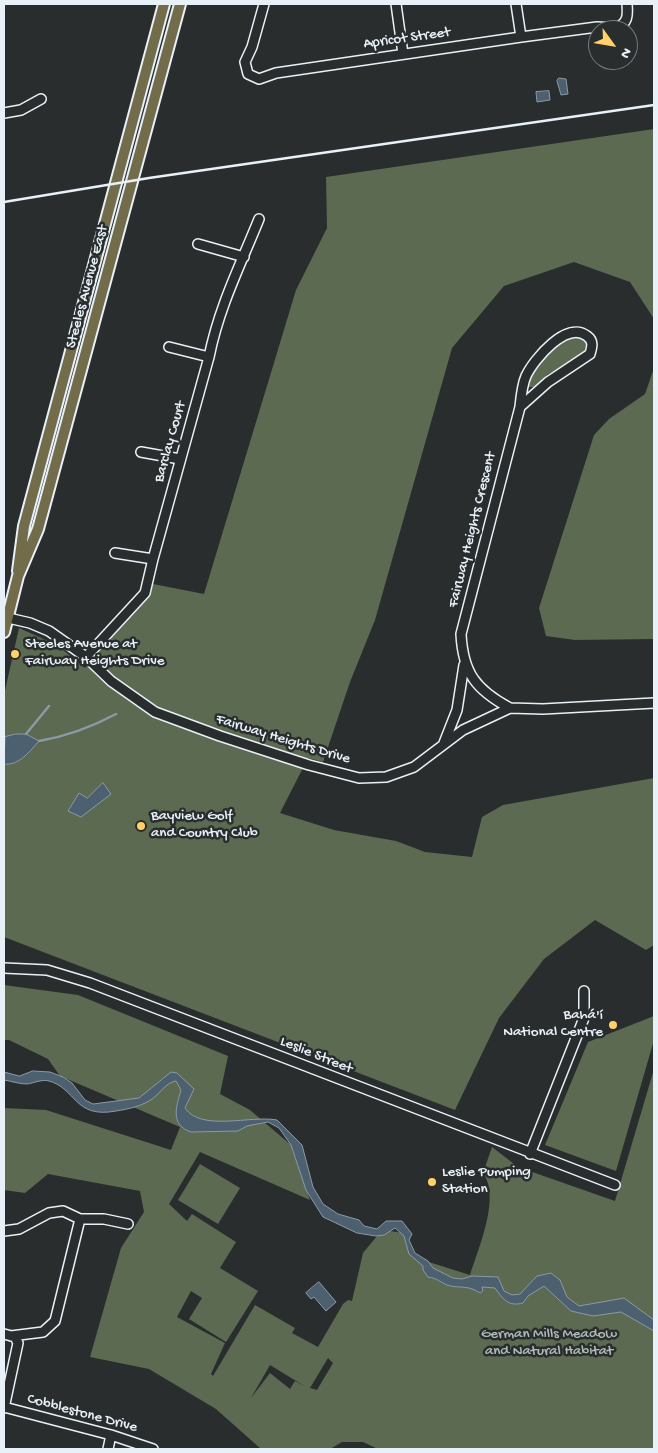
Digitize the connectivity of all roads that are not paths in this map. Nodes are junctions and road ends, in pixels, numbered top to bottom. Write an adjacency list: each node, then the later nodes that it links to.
1 (164, 4): 21 (main road, Steeles Avenue East)
2 (180, 4): 21 (main road, Steeles Avenue East)
3 (264, 4): 8 (street, Apricot Street)
4 (396, 4): 8 (street)
5 (516, 4): 7 (street)
6 (627, 4): 7 (street, Apricot Street)
7 (521, 36): 8 (street, Apricot Street)
8 (403, 54)
9 (41, 99): 10 (street)
10 (4, 113)
11 (260, 219): 13 (street, Barclay Court)
12 (198, 244): 13 (street)
13 (244, 257): 15 (street, Barclay Court)
14 (169, 347): 15 (street)
15 (209, 357): 18 (street, Barclay Court)
16 (520, 407): 16 (street, Fairway Heights Crescent); 25 (street, Fairway Heights Crescent)
17 (141, 452): 18 (street)
18 (180, 459): 20 (street, Barclay Court)
19 (115, 553): 20 (street)
20 (153, 559): 24 (street, Barclay Court)
21 (18, 576): 22 (main road, Steeles Avenue East)
22 (6, 617): 23 (main road, Steeles Avenue East); 24 (street, Fairway Heights Drive)
23 (4, 632)
24 (86, 657): 28 (street, Fairway Heights Drive)
25 (464, 660): 27 (street, Fairway Heights Crescent); 28 (street, Fairway Heights Crescent)
26 (654, 704): 27 (street, Fairway Heights Drive)
27 (510, 708): 28 (street, Fairway Heights Drive)
28 (443, 746)
29 (4, 968): 31 (street, Leslie Street)
30 (584, 991): 31 (street)
31 (530, 1154): 32 (street, Leslie Street)
32 (615, 1185)
33 (80, 1219): 34 (street); 35 (street); 36 (street)
34 (128, 1224)
35 (4, 1231)
36 (7, 1335): 37 (street)
37 (4, 1408): 38 (street, Cobblestone Drive)
38 (111, 1435): 39 (street); 40 (street, Cobblestone Drive)
39 (108, 1449)
40 (153, 1449)

